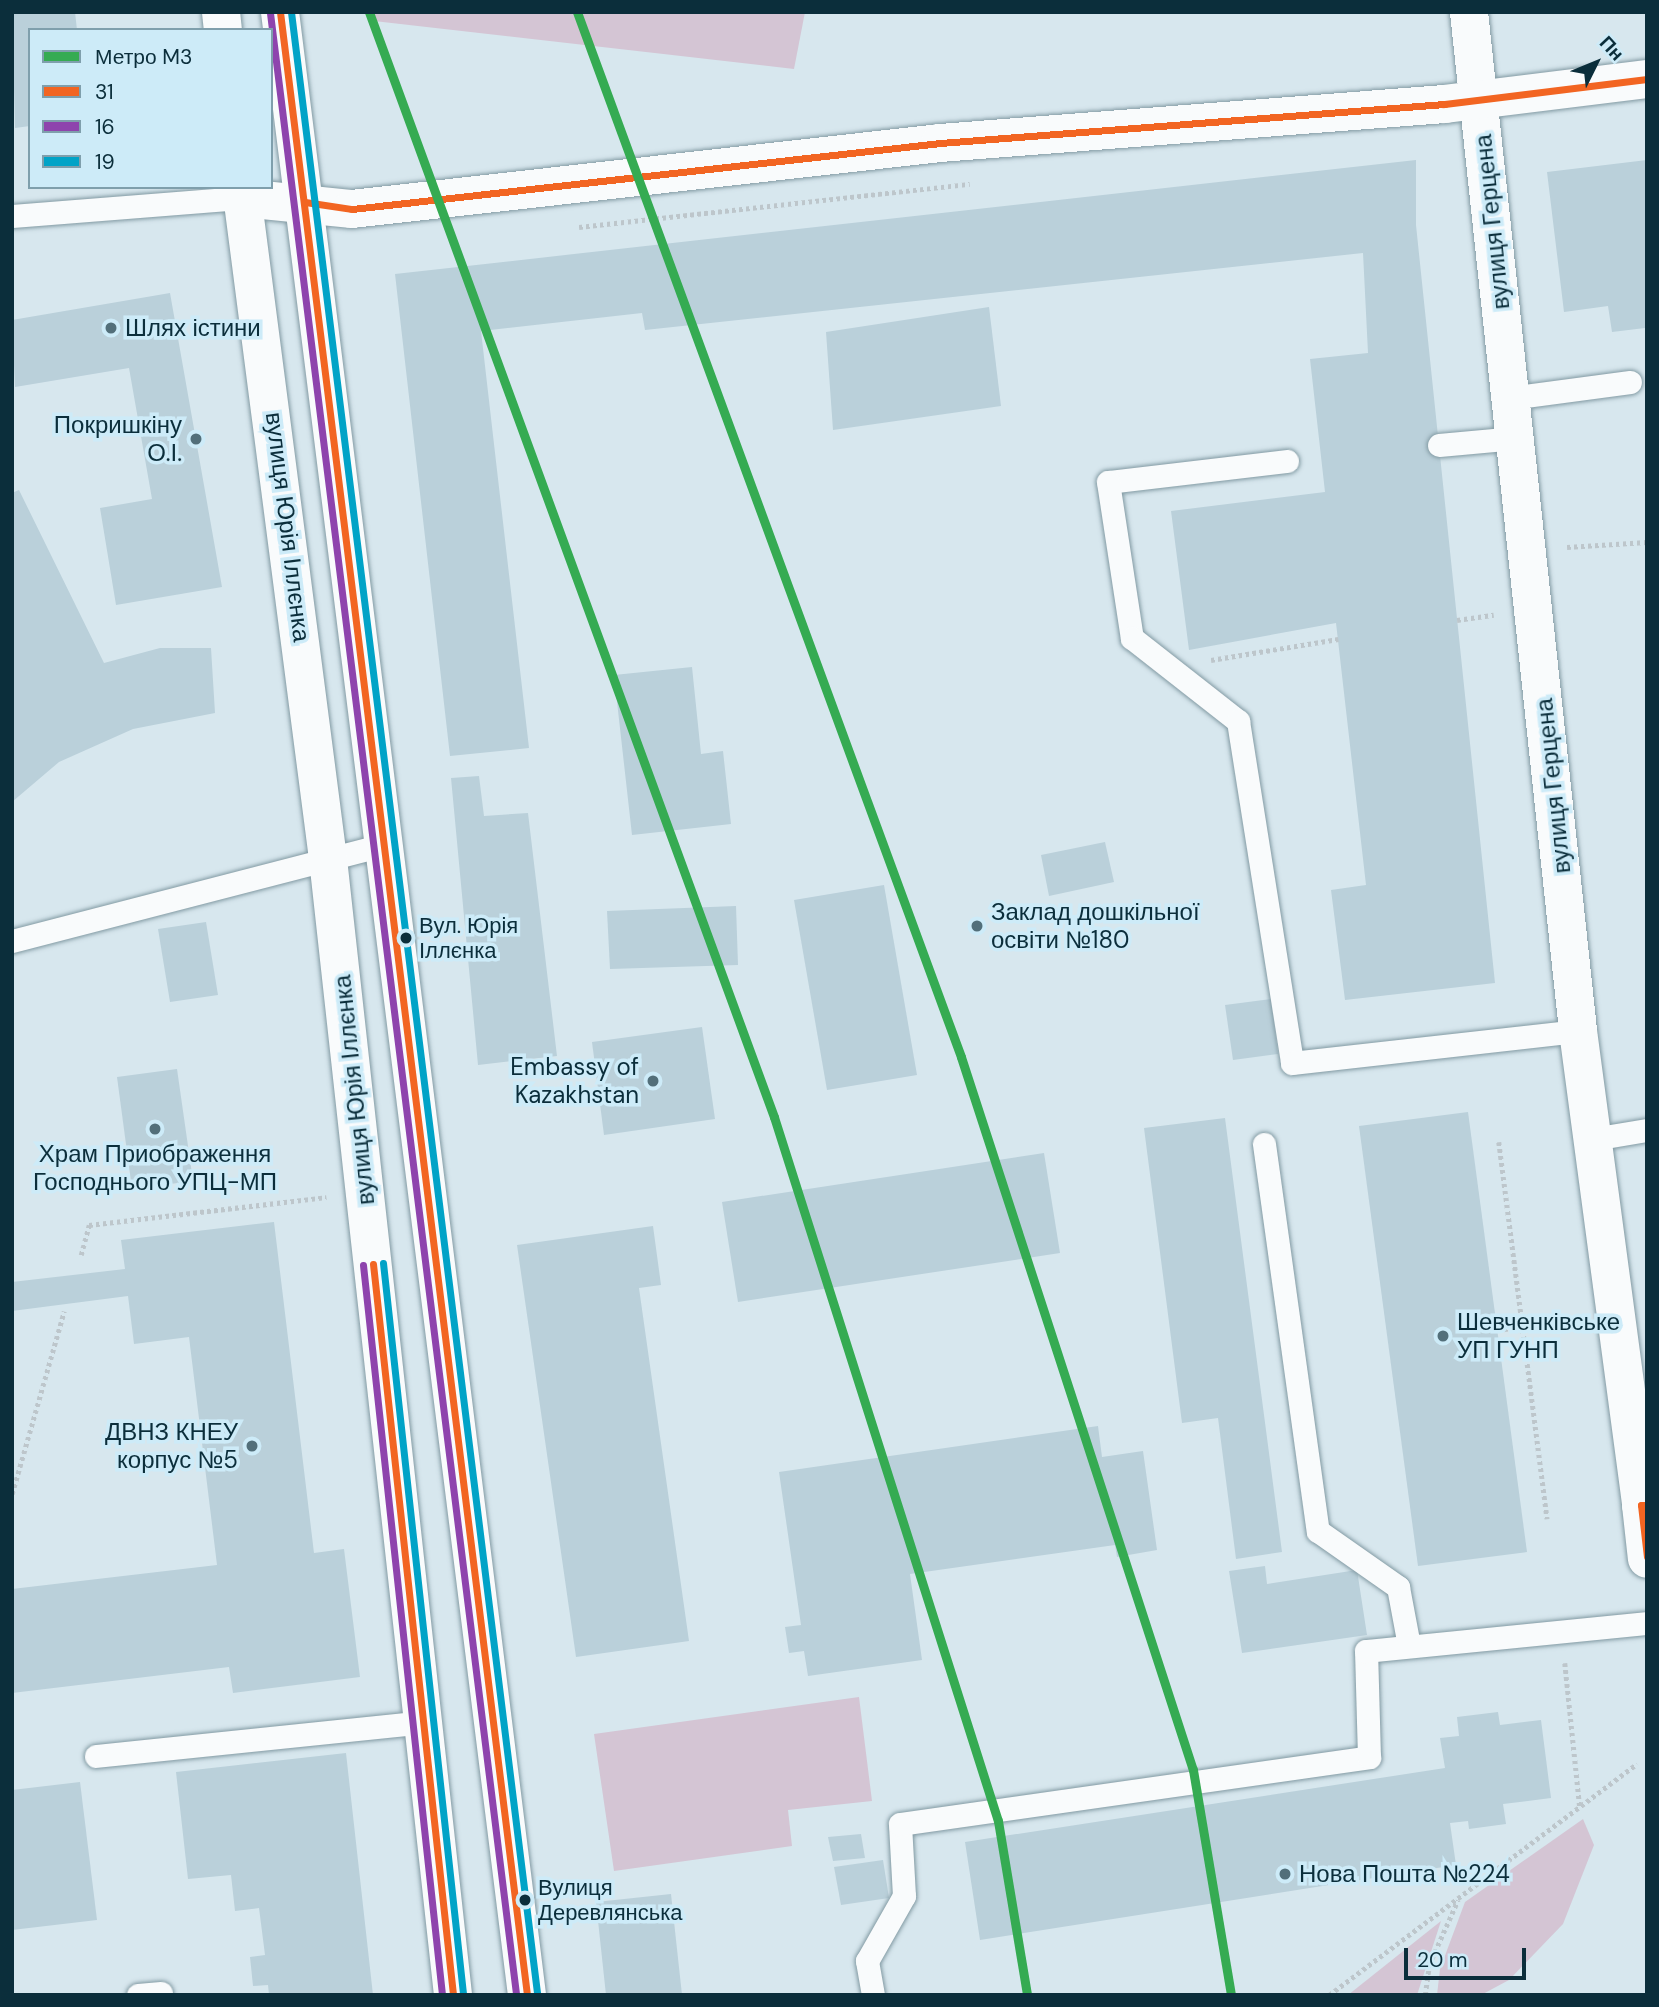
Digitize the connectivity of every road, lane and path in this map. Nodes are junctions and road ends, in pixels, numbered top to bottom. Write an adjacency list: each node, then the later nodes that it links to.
1 (279, 12): 7 (main road)
2 (1469, 12): 4 (main road, вулиця Герцена)
3 (1647, 79): 4 (main road)
4 (1479, 100): 7 (main road); 11 (main road, вулиця Герцена)
5 (977, 184): 9 (path)
6 (242, 193): 7 (main road); 8 (lane); 22 (main road, вулиця Юрія Іллєнка)
7 (305, 202): 21 (main road)
8 (12, 216)
9 (562, 229)
10 (1630, 382): 11 (lane)
11 (1510, 398): 12 (main road, вулиця Герцена)
12 (1516, 438): 13 (lane); 24 (main road, вулиця Герцена)
13 (1439, 445)
14 (1287, 461): 20 (lane)
15 (1647, 542): 16 (path)
16 (1564, 547)
17 (1473, 617): 18 (path)
18 (1457, 620)
19 (1338, 639): 20 (path)
20 (1169, 667): 24 (lane)
21 (384, 845): 22 (lane); 50 (main road)
22 (328, 859): 23 (lane); 42 (main road, вулиця Юрія Іллєнка)
23 (12, 941)
24 (1578, 1031): 26 (main road, вулиця Герцена)
25 (1647, 1130): 26 (lane)
26 (1593, 1139): 36 (main road, вулиця Герцена)
27 (1499, 1142): 33 (path)
28 (1264, 1144): 41 (lane)
29 (331, 1196): 30 (path)
30 (81, 1255)
31 (64, 1311): 35 (path)
32 (1586, 1319): 33 (path)
33 (1523, 1327): 34 (path); 37 (path)
34 (1497, 1330)
35 (12, 1494)
36 (1644, 1505): 38 (main road, вулиця Герцена)
37 (1547, 1519)
38 (1647, 1559)
39 (1647, 1623): 40 (lane)
40 (1561, 1631): 41 (lane); 45 (path)
41 (1409, 1646): 51 (lane)
42 (423, 1722): 43 (lane); 49 (main road, вулиця Юрія Іллєнка)
43 (96, 1756)
44 (1637, 1764): 45 (path)
45 (1580, 1807): 46 (path)
46 (1459, 1898): 52 (path); 53 (path)
47 (161, 1993): 48 (lane)
48 (138, 1995)
49 (453, 1995)
50 (527, 1995)
51 (873, 1995)
52 (1329, 1995)
53 (1425, 1995)

